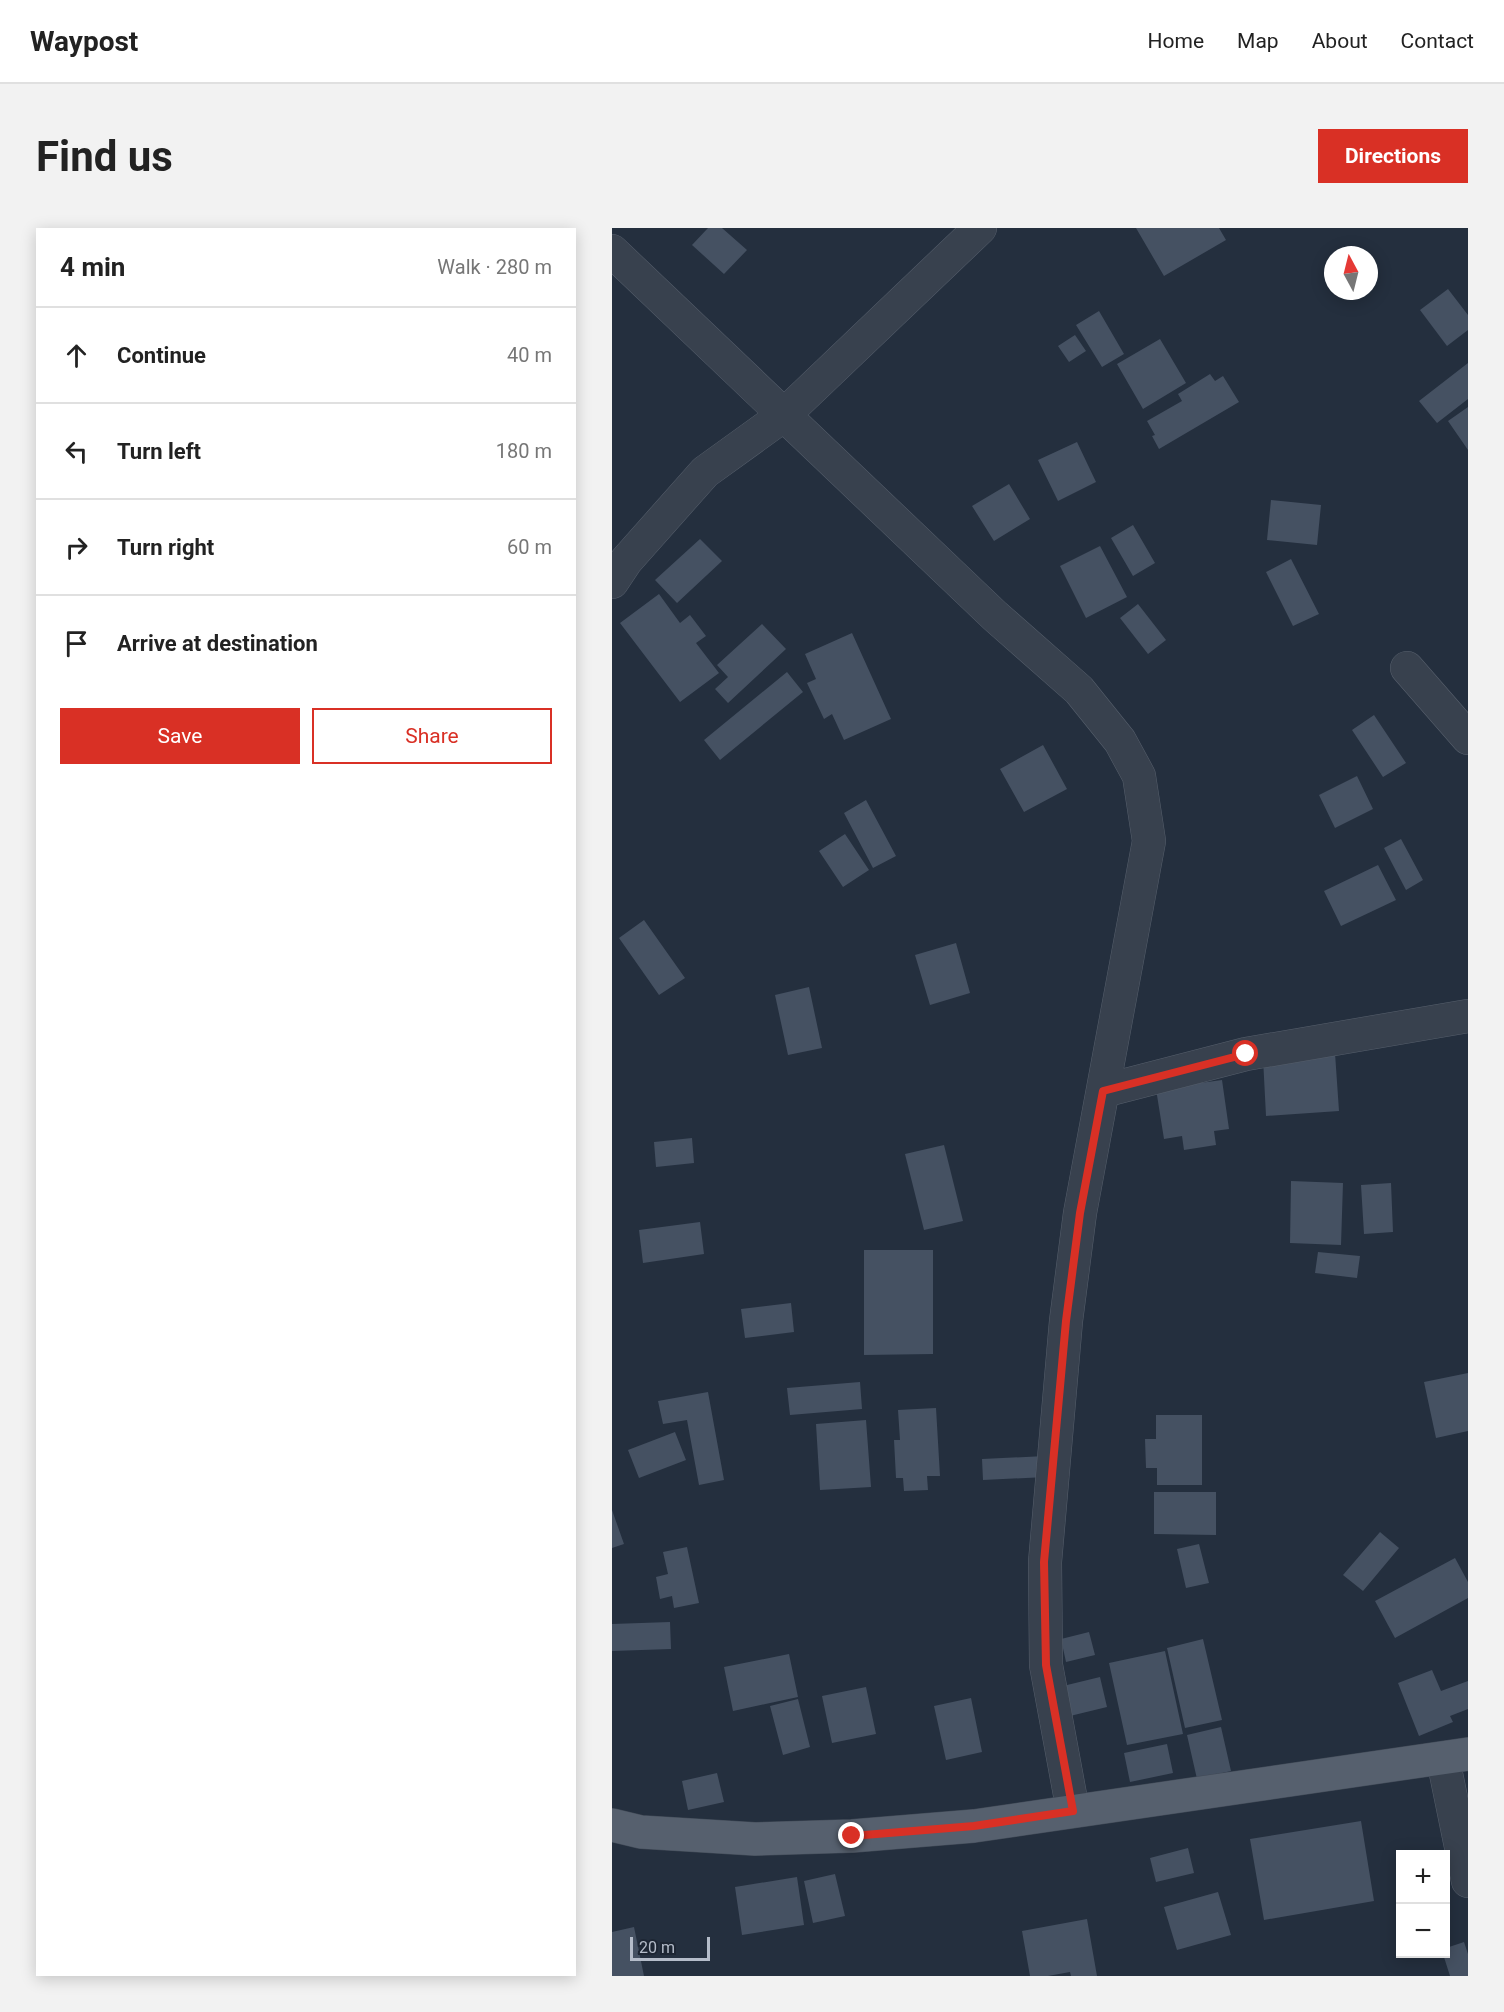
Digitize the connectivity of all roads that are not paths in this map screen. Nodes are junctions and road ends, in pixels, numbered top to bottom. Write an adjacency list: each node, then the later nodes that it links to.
1 (980, 228): 3 (street)
2 (612, 251): 3 (street)
3 (784, 415): 4 (street); 8 (street)
4 (612, 582)
5 (1407, 668): 6 (street)
6 (1468, 738)
7 (1468, 1016): 8 (street)
8 (1103, 1091): 10 (street)
9 (1455, 1757): 10 (main road); 12 (street)
10 (1073, 1811): 11 (main road)
11 (612, 1825)
12 (1468, 1881)

